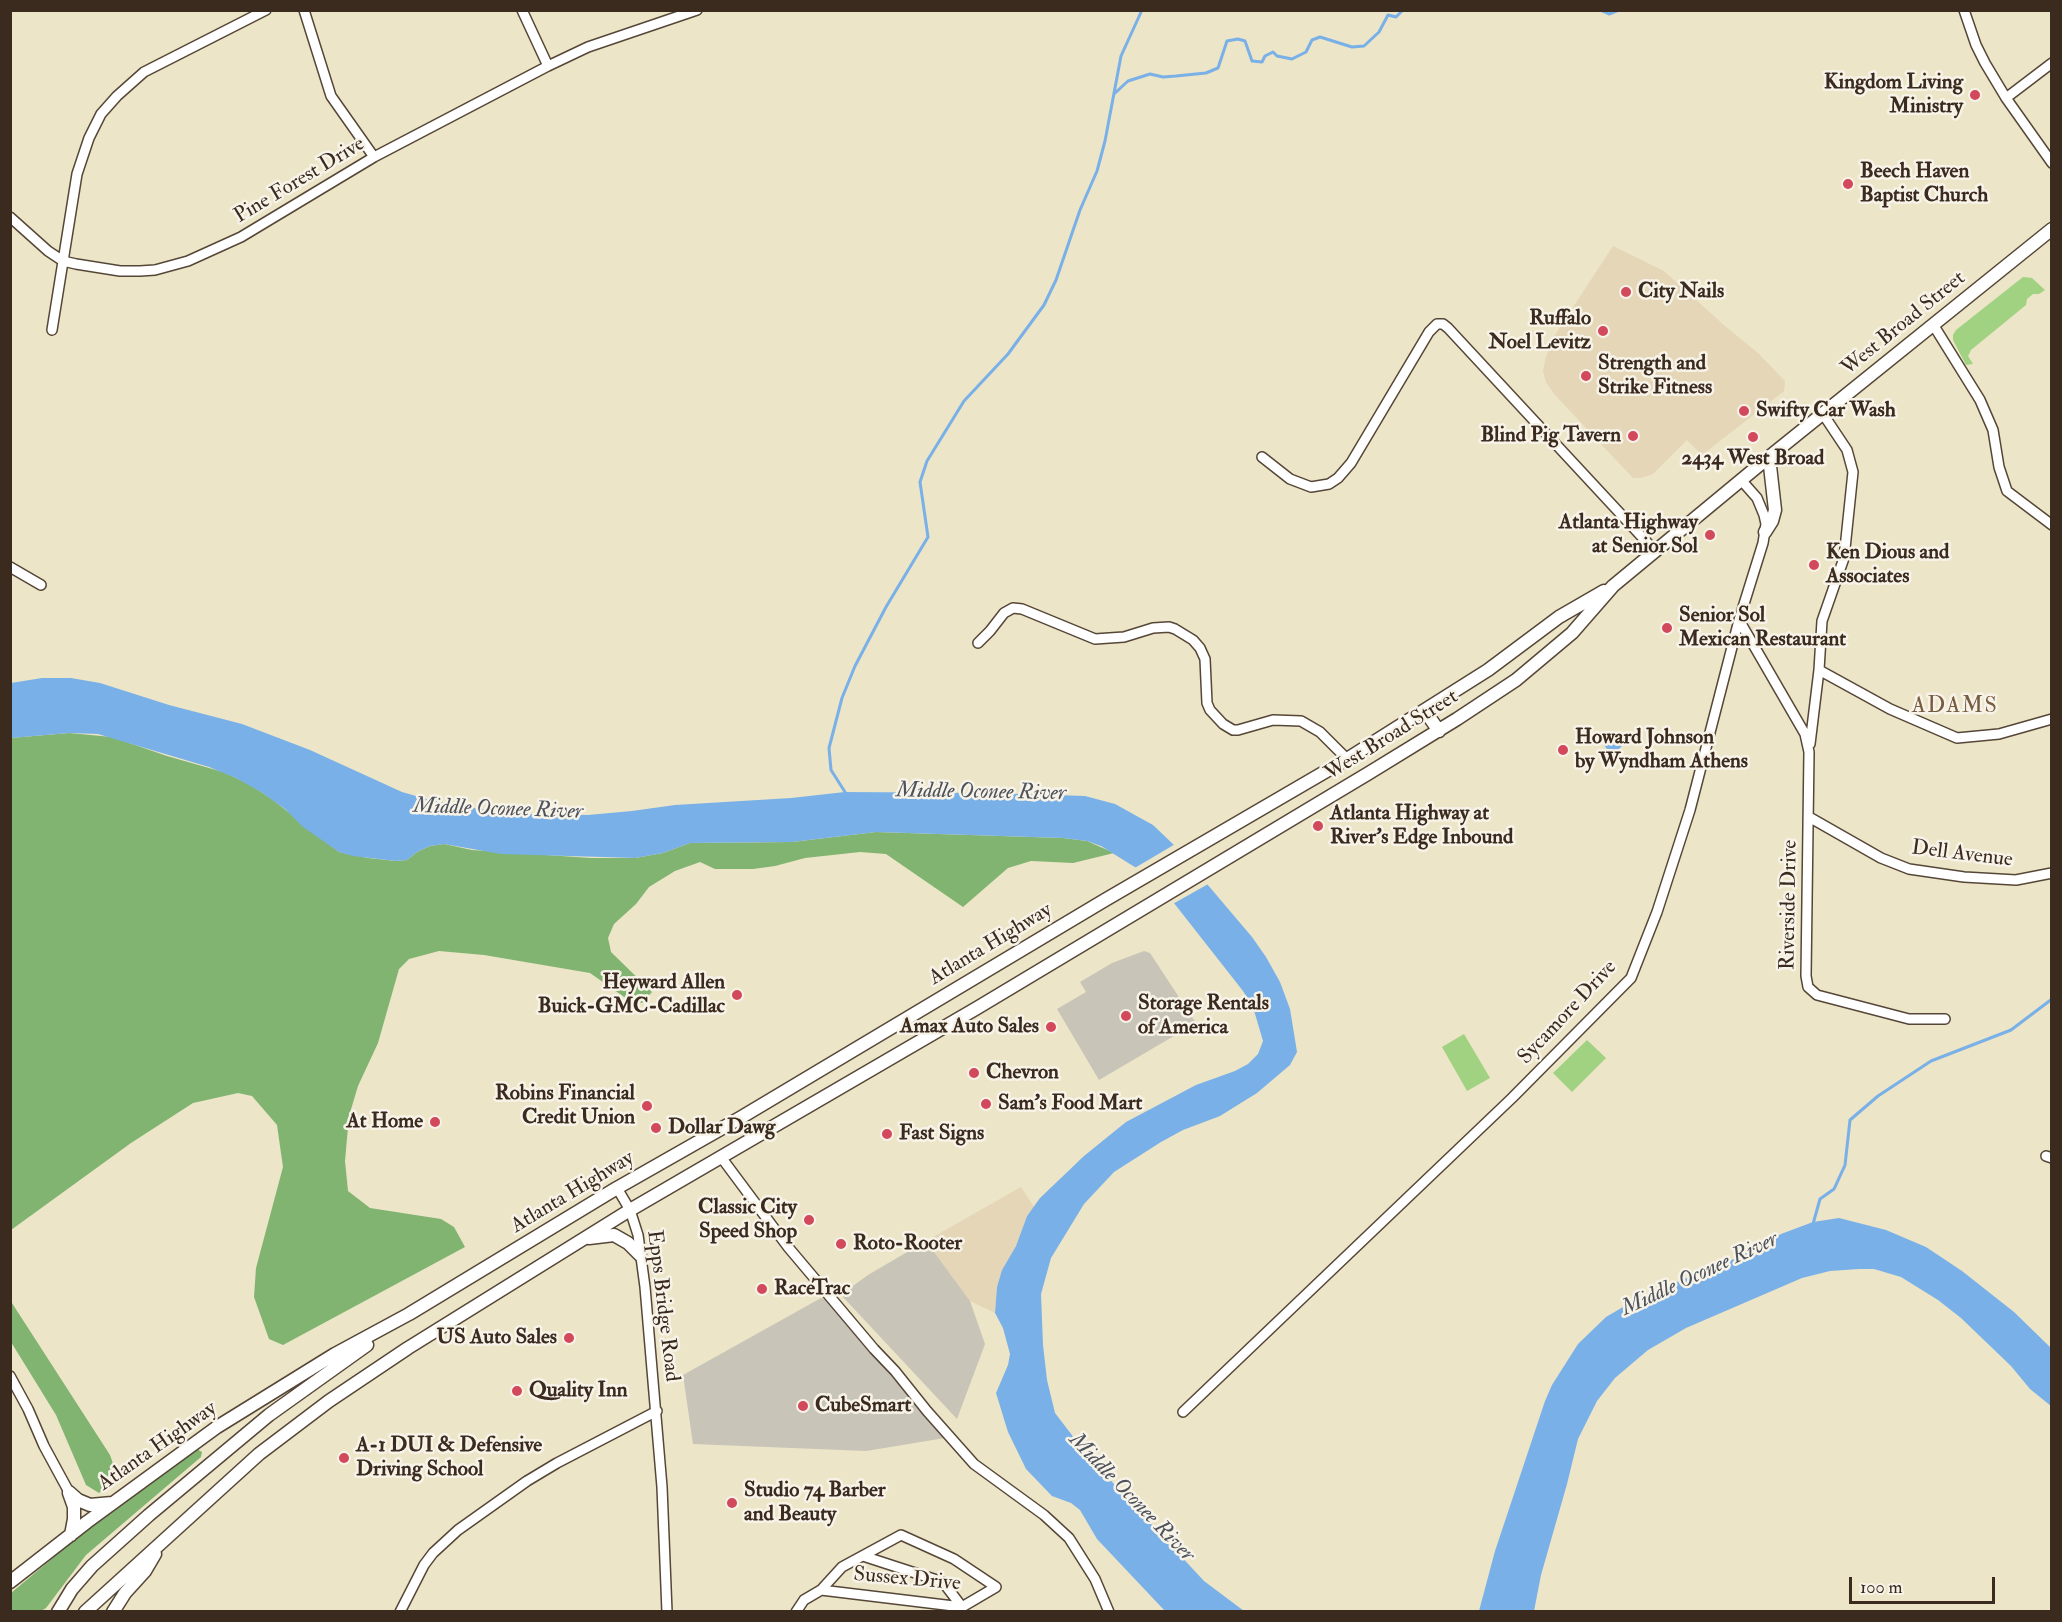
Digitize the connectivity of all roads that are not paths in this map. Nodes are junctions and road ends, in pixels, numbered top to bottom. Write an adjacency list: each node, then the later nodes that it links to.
1 (266, 10): 13 (street)
2 (304, 10): 9 (street)
3 (522, 10): 7 (street)
4 (697, 10): 7 (street, Pine Forest Drive)
5 (1964, 10): 8 (street)
6 (2052, 63): 8 (street)
7 (548, 66): 9 (street, Pine Forest Drive)
8 (2006, 98): 10 (street)
9 (374, 157): 13 (street, Pine Forest Drive)
10 (2052, 163)
11 (10, 217): 13 (street, Pine Forest Drive)
12 (2052, 229): 14 (main road, West Broad Street)
13 (63, 261): 15 (street)
14 (1934, 326): 16 (main road, West Broad Street); 20 (street)
15 (52, 330)
16 (1823, 414): 18 (main road, West Broad Street); 28 (street, Riverside Drive)
17 (1262, 457): 22 (street)
18 (1769, 457): 19 (main road, West Broad Street); 21 (main road)
19 (1742, 481): 21 (street); 22 (main road, West Broad Street)
20 (2052, 525)
21 (1766, 532): 26 (street, Sycamore Drive)
22 (1655, 551): 25 (main road, West Broad Street)
23 (10, 567): 24 (street)
24 (41, 585)
25 (1613, 586): 29 (main road, West Broad Street); 31 (main road, West Broad Street)
26 (1739, 620): 32 (street, Riverside Drive); 47 (street, Sycamore Drive)
27 (978, 643): 33 (street)
28 (1819, 670): 30 (street); 32 (street, Riverside Drive)
29 (1425, 711): 31 (main road); 33 (main road, West Broad Street)
30 (2052, 719)
31 (1438, 731): 37 (main road, West Broad Street)
32 (1809, 752): 34 (street, Riverside Drive)
33 (1347, 759): 35 (main road, West Broad Street)
34 (1809, 817): 36 (street, Dell Avenue); 38 (street, Riverside Drive)
35 (1172, 860): 40 (main road, Atlanta Highway)
36 (2052, 873)
37 (1170, 892): 39 (main road, Atlanta Highway)
38 (1945, 1019)
39 (721, 1157): 41 (main road, Atlanta Highway); 62 (street)
40 (617, 1188): 41 (street, Epps Bridge Road); 44 (main road, Atlanta Highway)
41 (630, 1210): 42 (main road, Atlanta Highway); 43 (street, Epps Bridge Road)
42 (582, 1239): 43 (main road); 51 (main road, Atlanta Highway)
43 (640, 1255): 46 (street, Epps Bridge Road)
44 (409, 1314): 49 (main road, Atlanta Highway); 56 (main road)
45 (10, 1376): 48 (street)
46 (657, 1411): 59 (street); 60 (street, Epps Bridge Road)
47 (1183, 1412)
48 (69, 1492): 49 (main road); 50 (main road)
49 (113, 1503): 50 (main road, Atlanta Highway)
50 (71, 1535): 53 (main road, Atlanta Highway)
51 (162, 1543): 57 (main road, Atlanta Highway); 58 (main road)
52 (863, 1556): 54 (street, Sussex Drive); 55 (street); 55 (street, Sussex Drive)
53 (10, 1582)
54 (821, 1590): 55 (street, Sussex Drive); 61 (street, Sussex Drive)
55 (962, 1607)
56 (58, 1611)
57 (85, 1611)
58 (113, 1611)
59 (400, 1611)
60 (667, 1611)
61 (796, 1611)
62 (1109, 1611)

